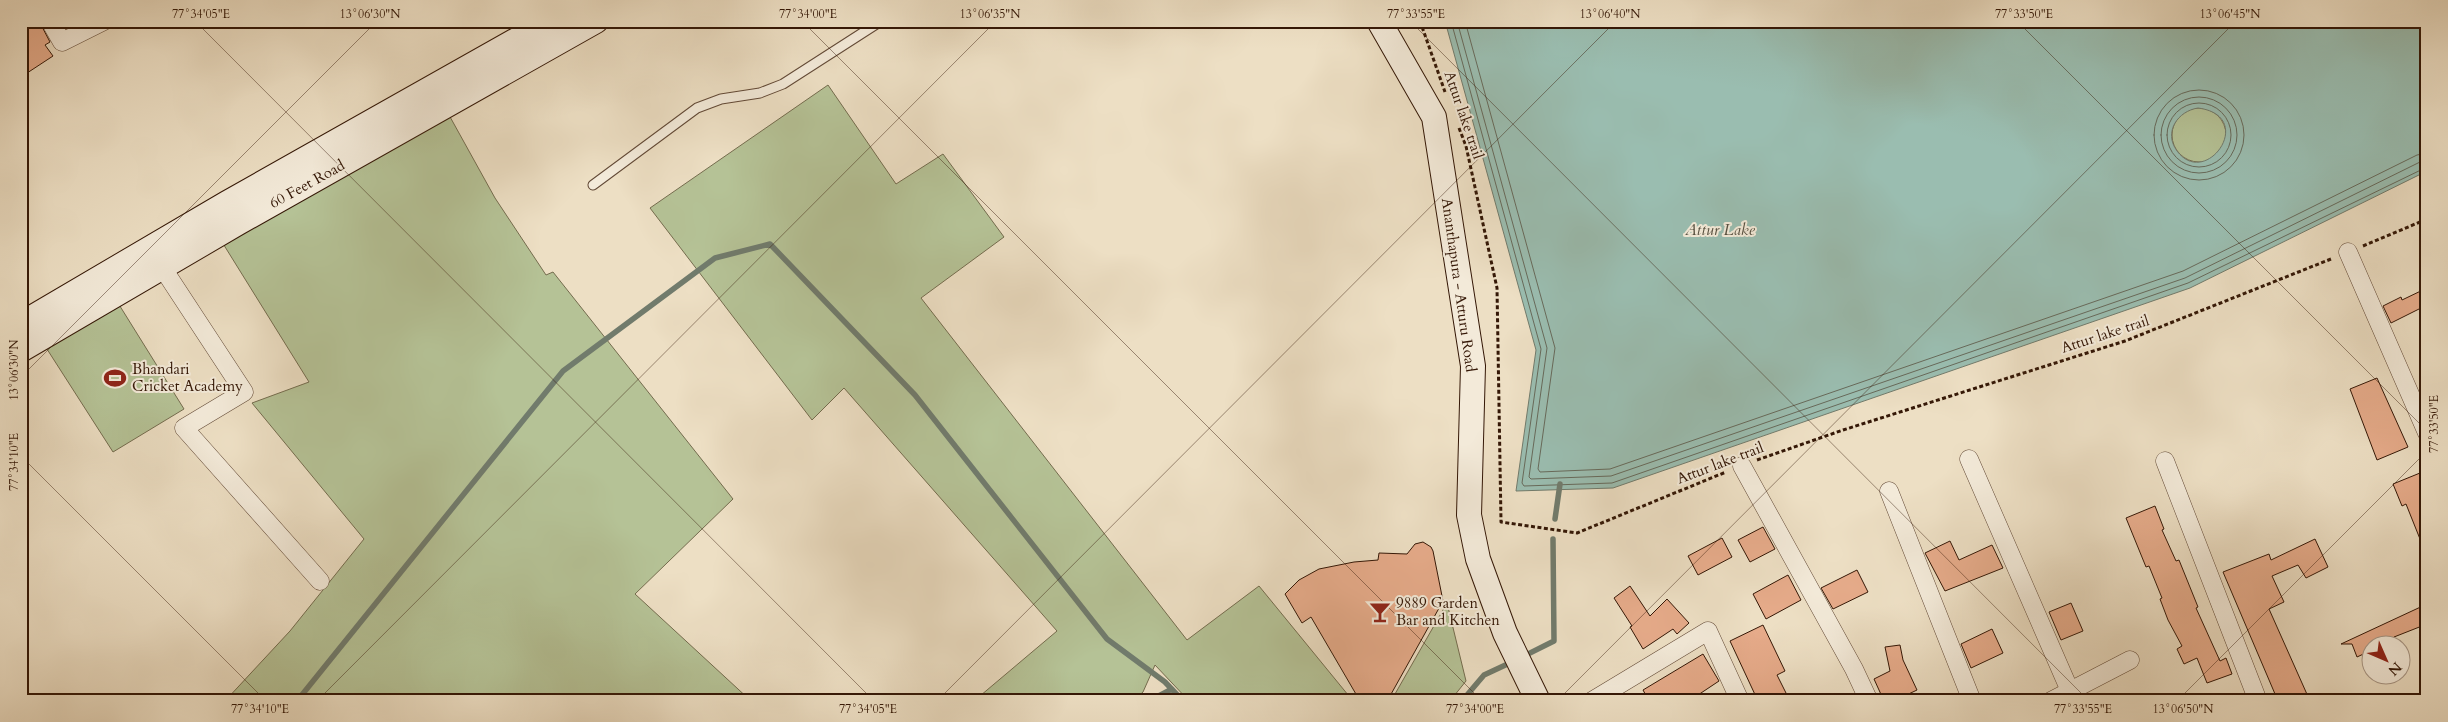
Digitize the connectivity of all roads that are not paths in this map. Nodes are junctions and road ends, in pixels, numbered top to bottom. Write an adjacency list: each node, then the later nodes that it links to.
1 (50, 21): 2 (street)
2 (104, 21)
3 (550, 21): 10 (street, 60 Feet Road)
4 (596, 21): 9 (street, 60 Feet Road)
5 (881, 21): 7 (lane)
6 (1379, 21): 20 (street, Ananthapura - Atturu Road)
7 (593, 185)
8 (2348, 252): 12 (street)
9 (162, 267): 11 (street, 60 Feet Road); 17 (street)
10 (21, 324)
11 (21, 350)
12 (2427, 432)
13 (1969, 458): 19 (street)
14 (2165, 461): 26 (street)
15 (1742, 466): 23 (street)
16 (1889, 491): 24 (street)
17 (320, 581)
18 (2130, 660): 19 (street)
19 (2070, 691): 25 (street)
20 (1534, 694)
21 (1592, 701): 22 (street)
22 (1740, 701)
23 (1869, 701)
24 (1972, 701)
25 (2051, 701)
26 (2258, 701)

